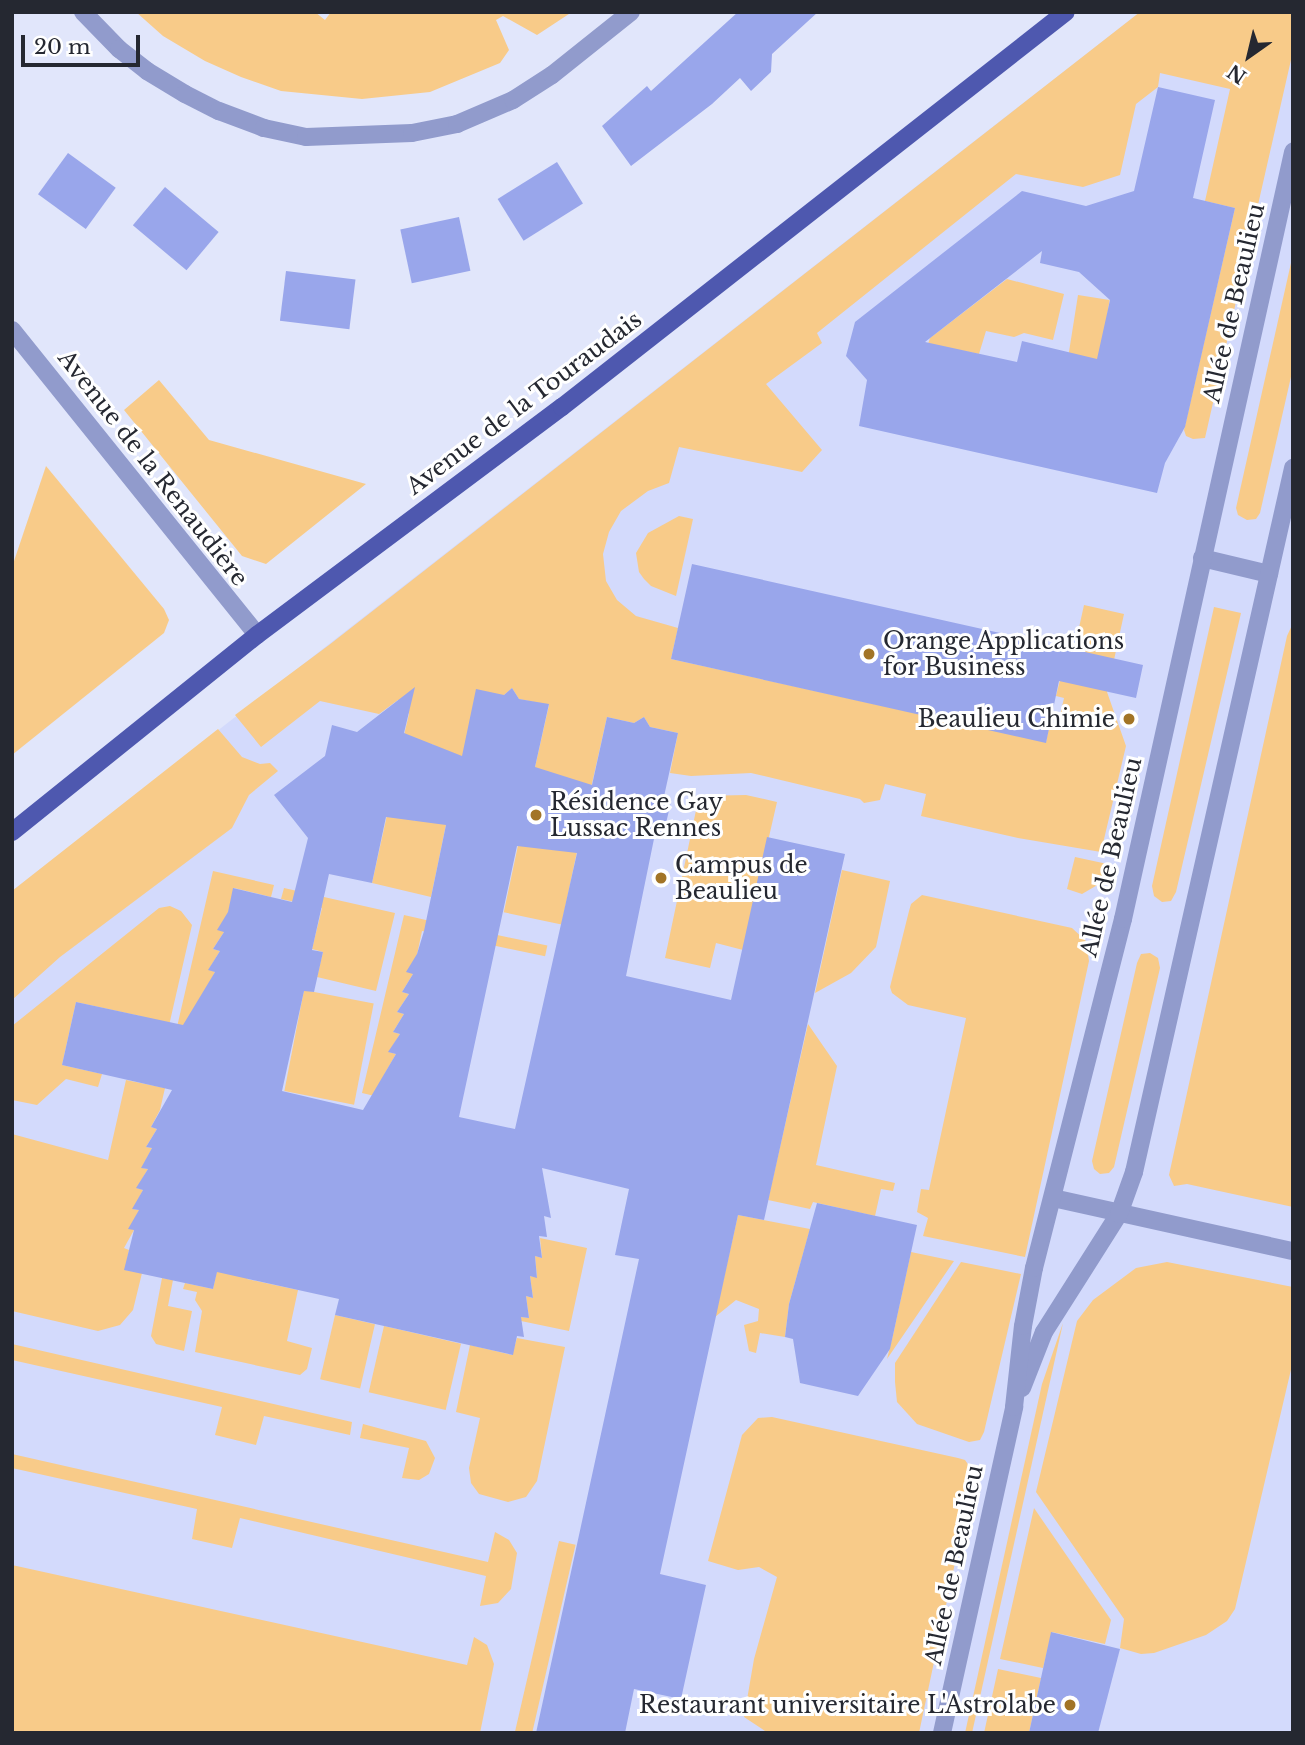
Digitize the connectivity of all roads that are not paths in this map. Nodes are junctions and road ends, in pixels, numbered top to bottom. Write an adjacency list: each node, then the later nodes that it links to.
1 (83, 12): 2 (street)
2 (631, 12)
3 (1066, 12): 9 (main road, Avenue de la Touraudais)
4 (1293, 152): 7 (street, Allée de Beaulieu)
5 (12, 330): 9 (street, Avenue de la Renaudière)
6 (1293, 468): 8 (street, Allée de Beaulieu)
7 (1202, 558): 8 (street); 11 (street, Allée de Beaulieu)
8 (1269, 575): 12 (street, Allée de Beaulieu)
9 (257, 635): 10 (main road, Avenue de la Touraudais)
10 (12, 832)
11 (1053, 1198): 12 (street); 14 (street, Allée de Beaulieu)
12 (1119, 1214): 13 (street); 14 (street, Allée de Beaulieu)
13 (1293, 1251)
14 (1014, 1408): 15 (street, Allée de Beaulieu)
15 (942, 1733)

